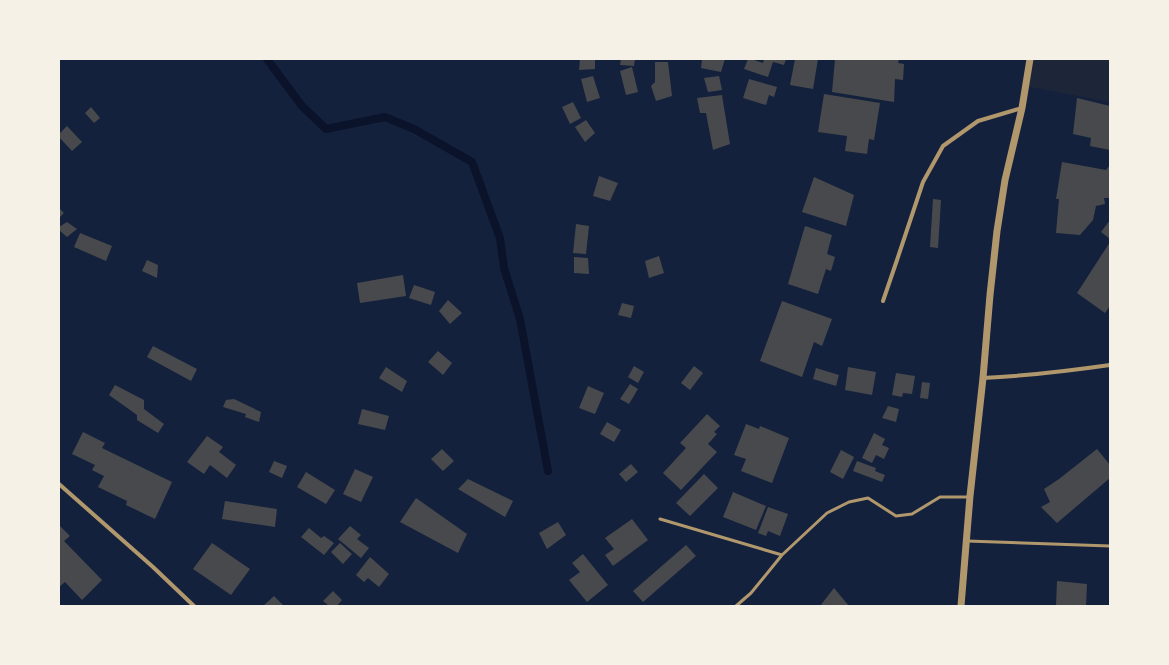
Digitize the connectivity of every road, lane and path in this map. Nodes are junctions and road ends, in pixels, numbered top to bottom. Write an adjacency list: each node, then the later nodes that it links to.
1 (1030, 59): 2 (street)
2 (1022, 108): 3 (street); 5 (street)
3 (883, 301)
4 (1110, 365): 5 (street)
5 (983, 378): 7 (street)
6 (59, 484): 12 (street)
7 (970, 496): 9 (street); 11 (lane)
8 (660, 518): 11 (lane)
9 (967, 540): 10 (lane); 14 (street)
10 (1110, 546)
11 (782, 555): 13 (lane)
12 (194, 606)
13 (736, 606)
14 (961, 606)

